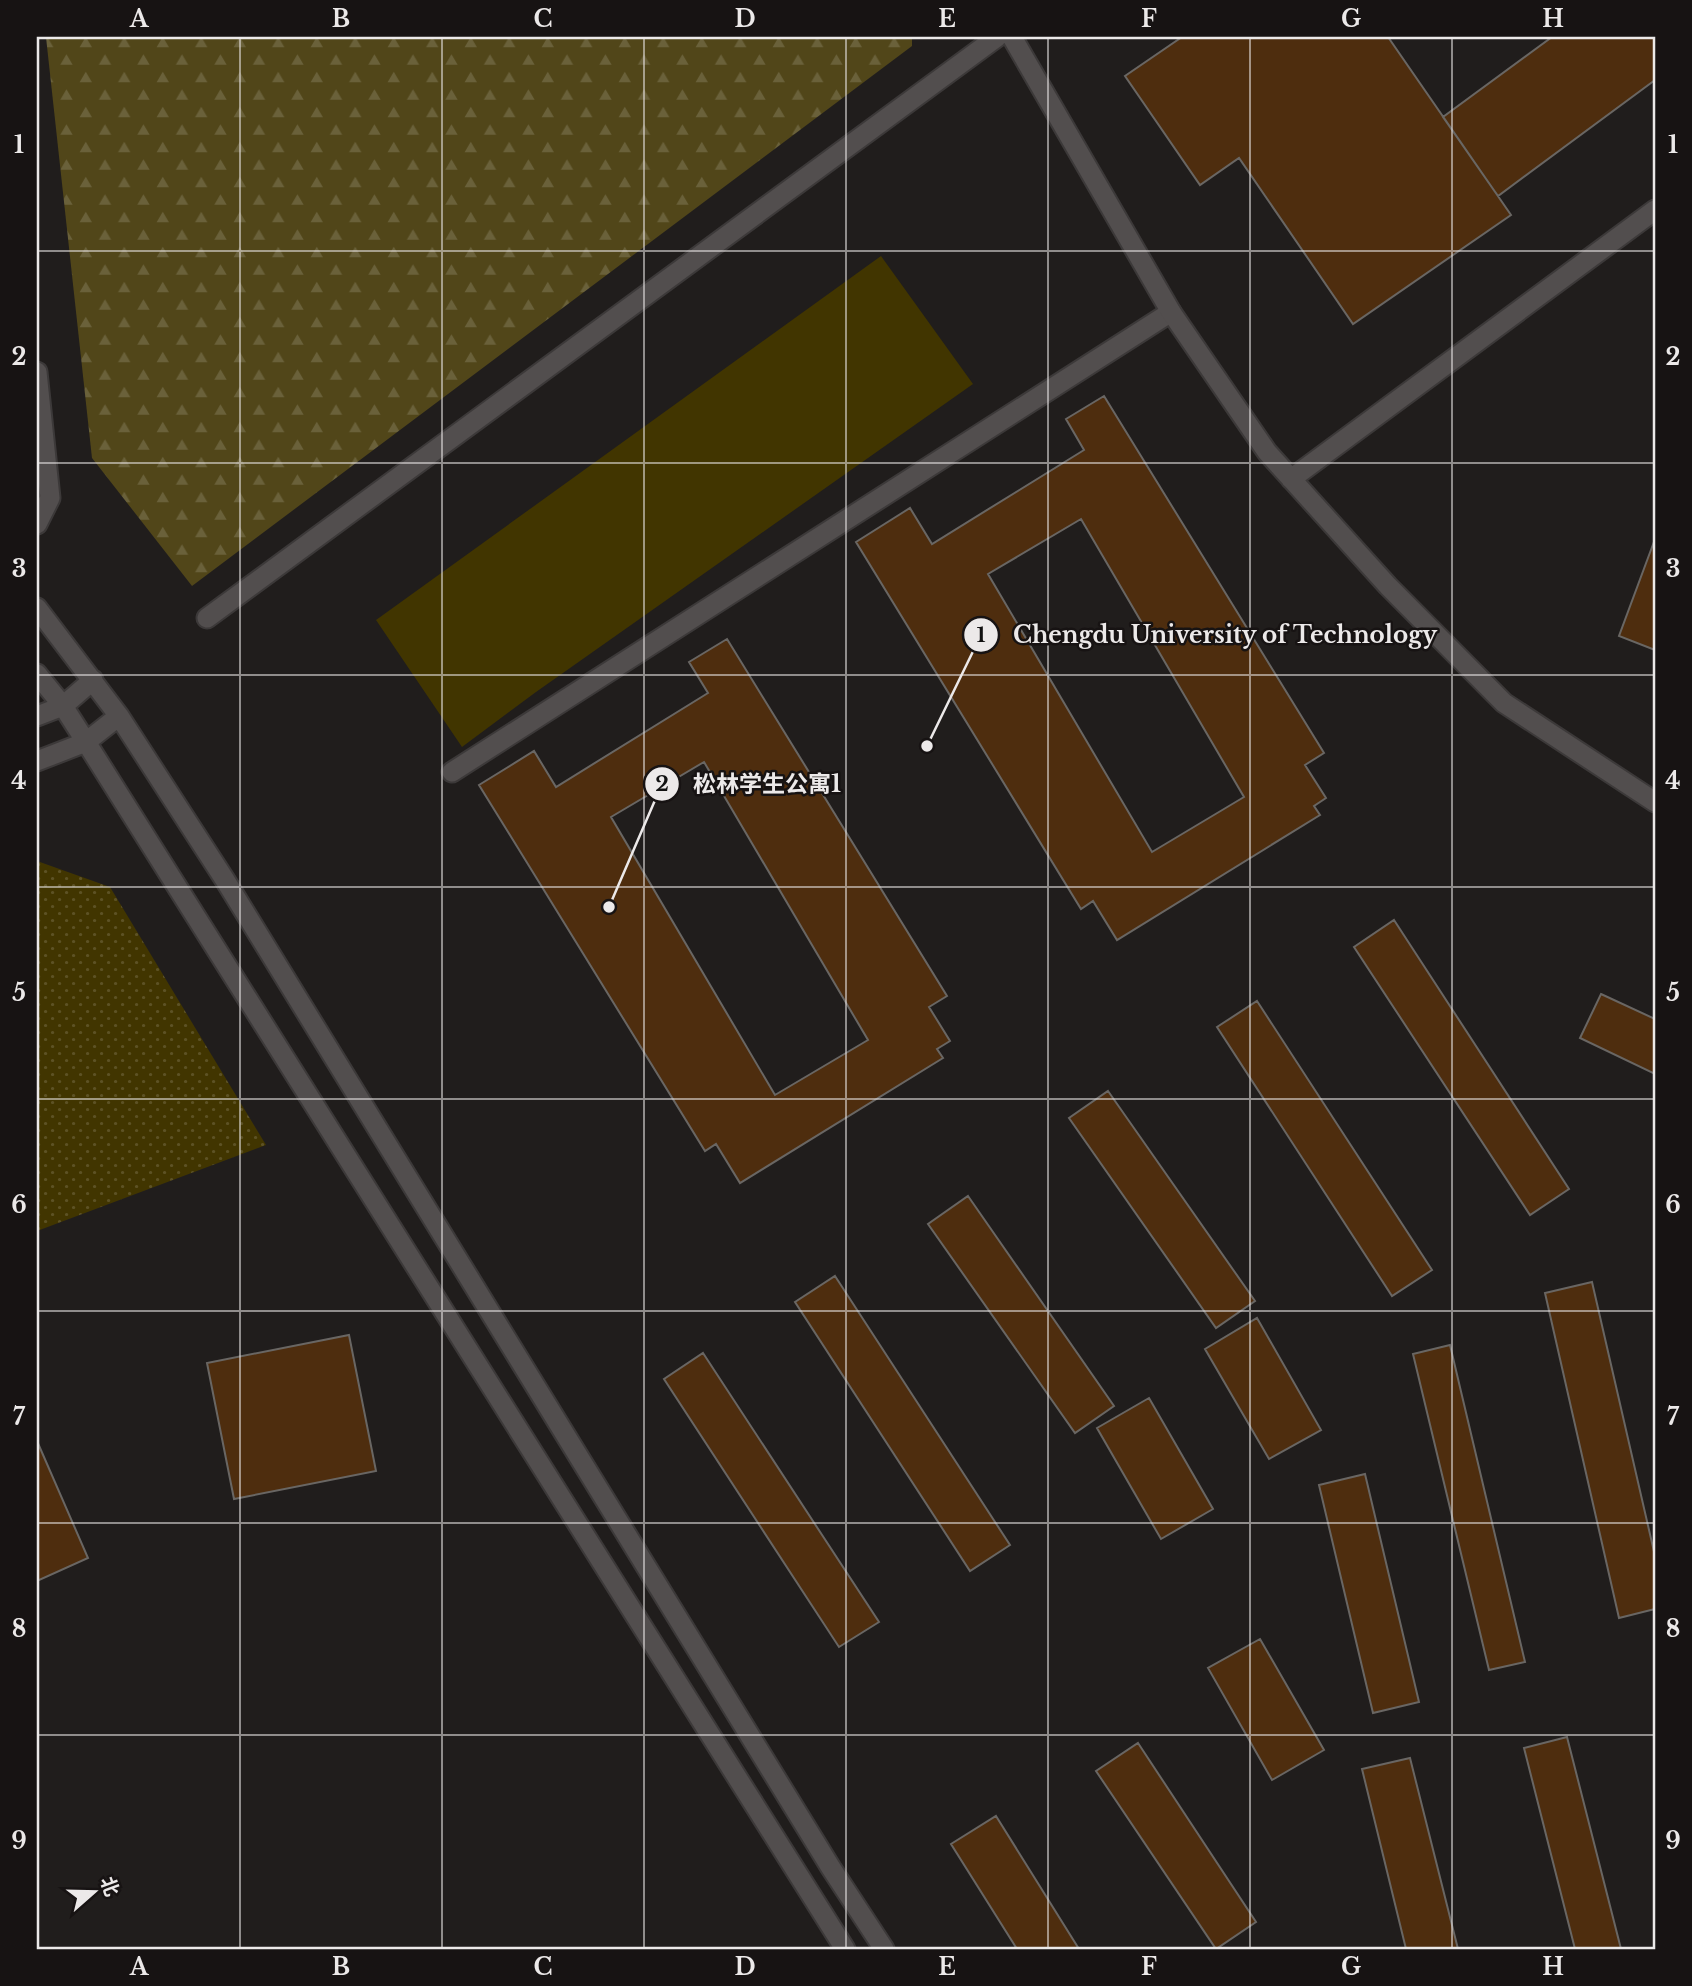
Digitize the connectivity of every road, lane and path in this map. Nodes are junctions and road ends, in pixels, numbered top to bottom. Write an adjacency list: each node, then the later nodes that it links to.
1 (998, 37): 9 (street)
2 (1012, 37): 4 (street)
3 (1655, 210): 6 (street)
4 (1171, 312): 6 (street); 17 (street)
5 (37, 372): 7 (street)
6 (1291, 479): 18 (street)
7 (37, 524)
8 (37, 608): 11 (street)
9 (207, 618)
10 (37, 674): 12 (street)
11 (93, 680): 12 (street); 14 (street)
12 (63, 706): 13 (street); 15 (street)
13 (37, 716)
14 (119, 716): 15 (street); 20 (street)
15 (86, 742): 16 (street); 19 (street)
16 (37, 761)
17 (452, 772)
18 (1655, 802)
19 (845, 1949)
20 (884, 1949)

